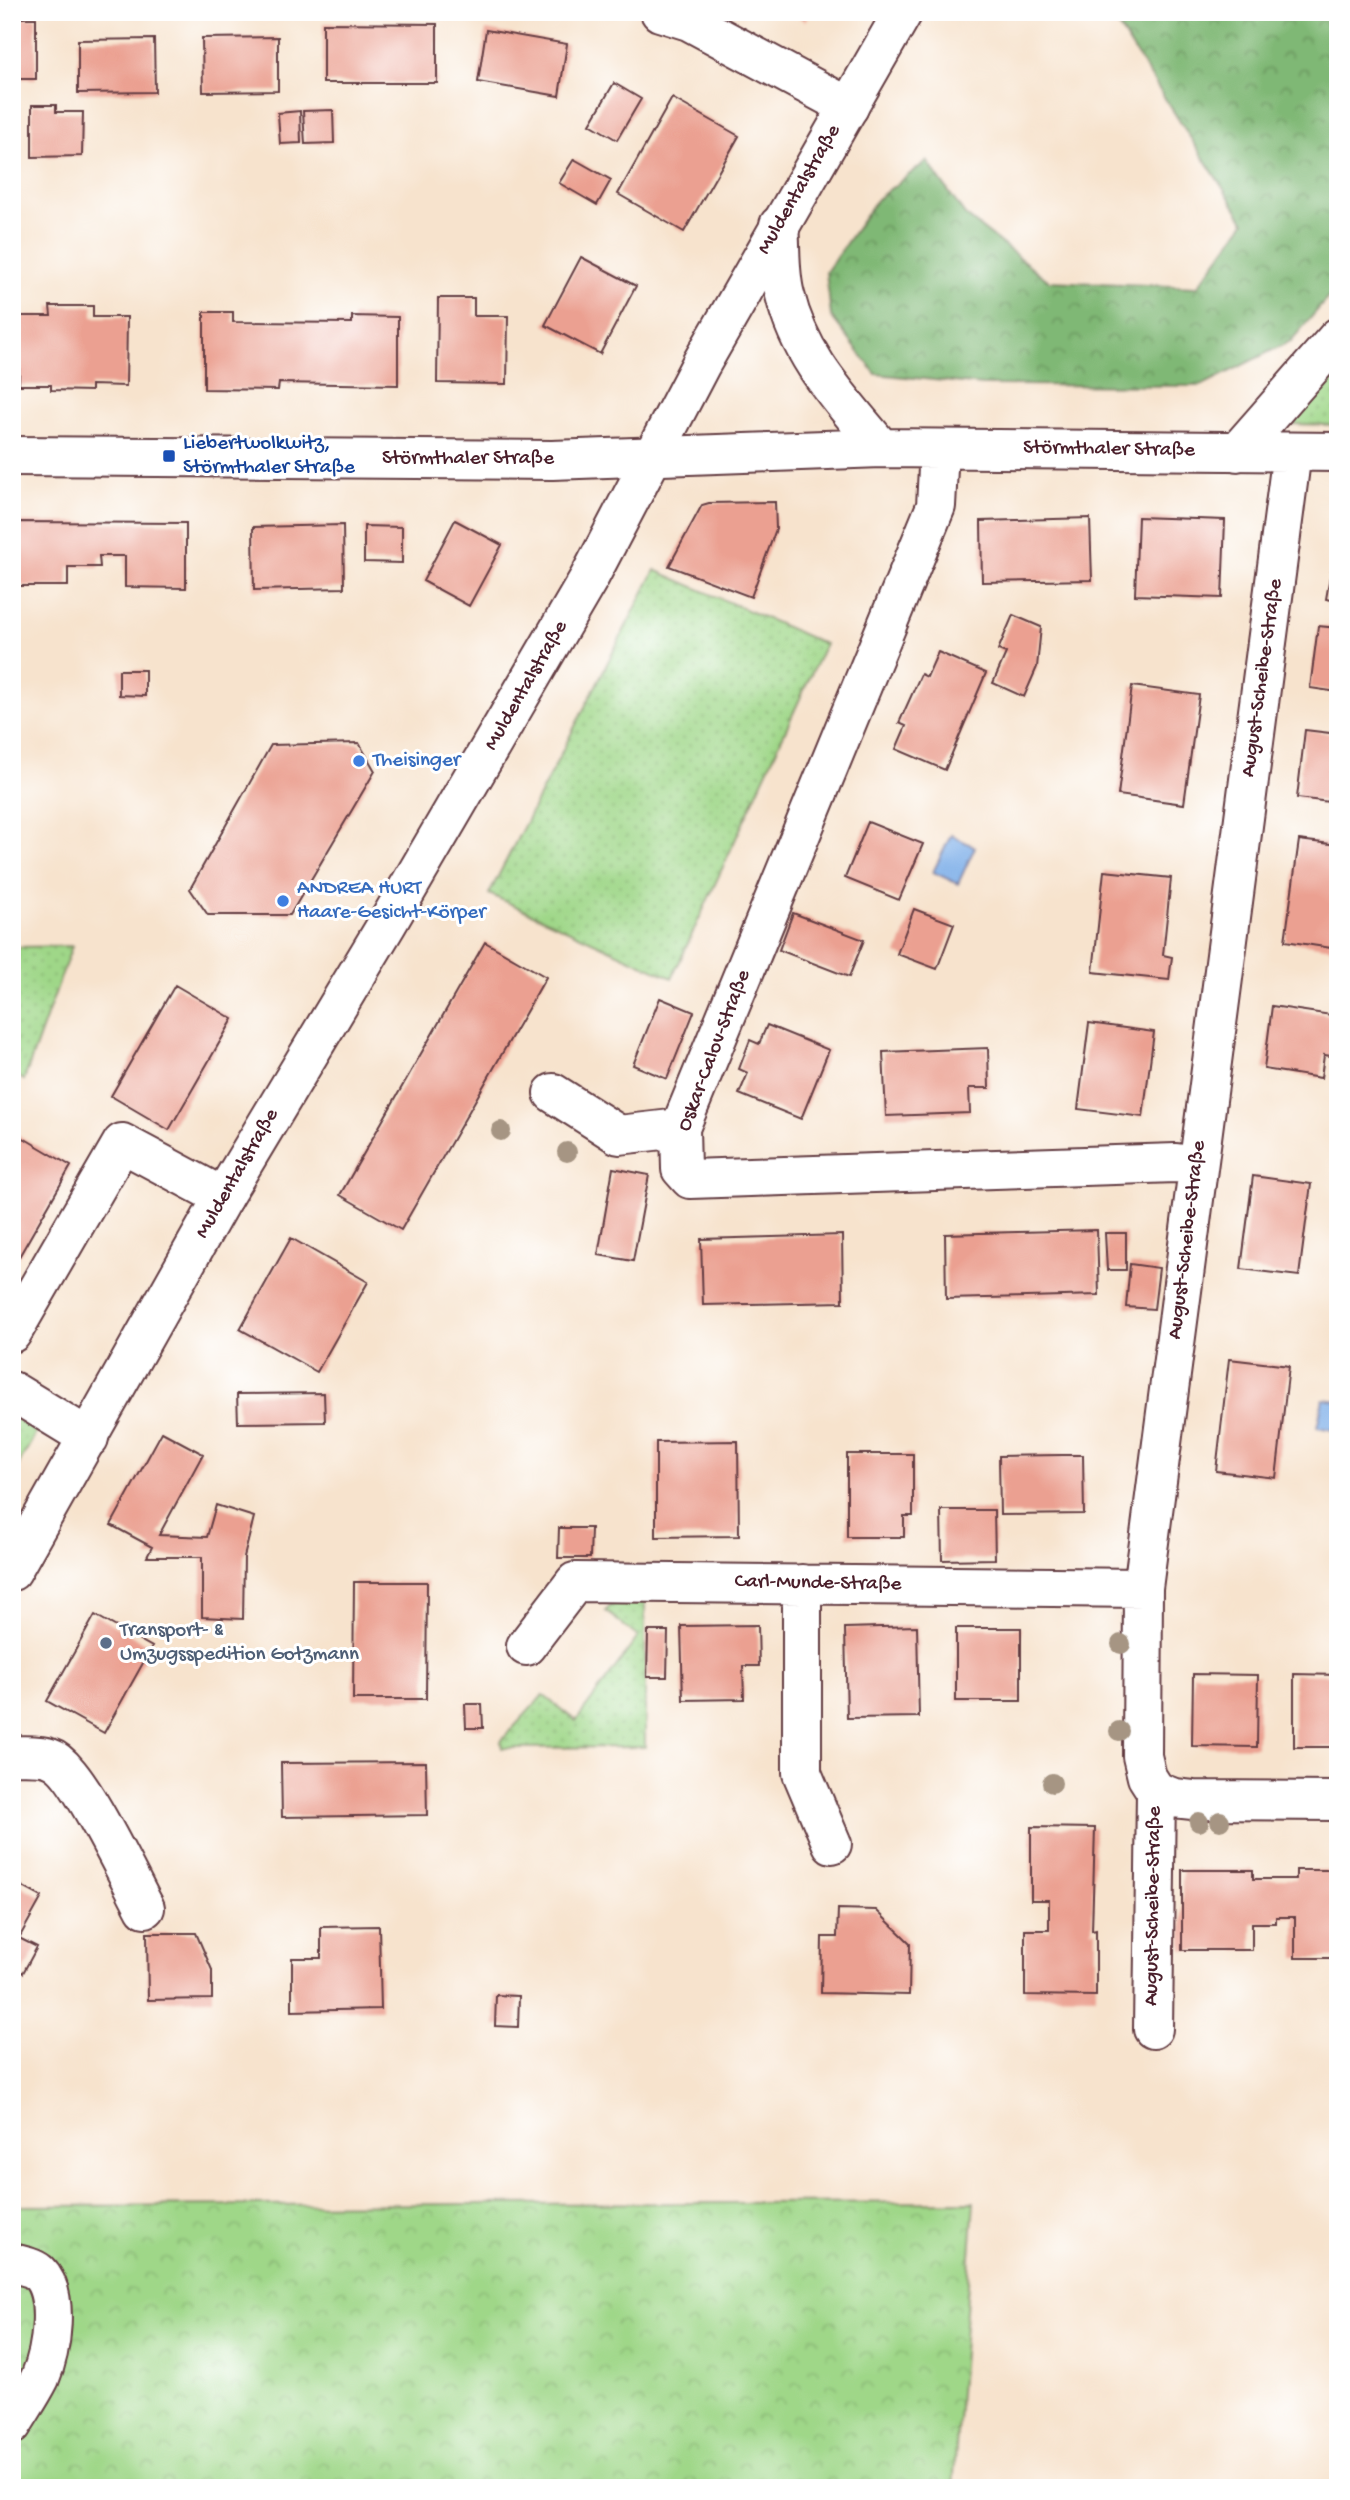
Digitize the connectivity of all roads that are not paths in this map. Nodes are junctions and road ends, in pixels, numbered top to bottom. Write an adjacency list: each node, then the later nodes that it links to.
1 (660, 12): 3 (street)
2 (903, 12): 3 (street, Muldentalstraße)
3 (849, 107): 4 (street, Muldentalstraße)
4 (779, 225): 6 (street); 12 (street, Muldentalstraße)
5 (1338, 337): 8 (street)
6 (881, 448): 7 (street, Störmthaler Straße); 12 (street, Störmthaler Straße)
7 (939, 449): 8 (street, Störmthaler Straße); 14 (street, Oskar-Calov-Straße)
8 (1237, 452): 9 (street, Störmthaler Straße)
9 (1292, 452): 10 (street, Störmthaler Straße); 15 (street, August-Scheibe-Straße)
10 (1338, 452)
11 (12, 456): 12 (street, Störmthaler Straße)
12 (654, 456): 16 (street, Muldentalstraße)
13 (554, 1093): 14 (street)
14 (680, 1128): 15 (street, Oskar-Calov-Straße)
15 (1197, 1166): 22 (street, August-Scheibe-Straße)
16 (223, 1197): 17 (street); 19 (street, Muldentalstraße)
17 (12, 1333)
18 (12, 1391): 19 (street)
19 (89, 1438): 20 (street, Muldentalstraße)
20 (12, 1571)
21 (802, 1584): 22 (street, Carl-Munde-Straße); 23 (street, Carl-Munde-Straße); 27 (street)
22 (1143, 1588): 25 (street, August-Scheibe-Straße)
23 (526, 1646)
24 (12, 1755): 28 (street)
25 (1156, 1791): 26 (street); 29 (street, August-Scheibe-Straße)
26 (1338, 1801)
27 (832, 1844)
28 (145, 1908)
29 (1153, 2029)
30 (12, 2263): 31 (street)
31 (12, 2425)

